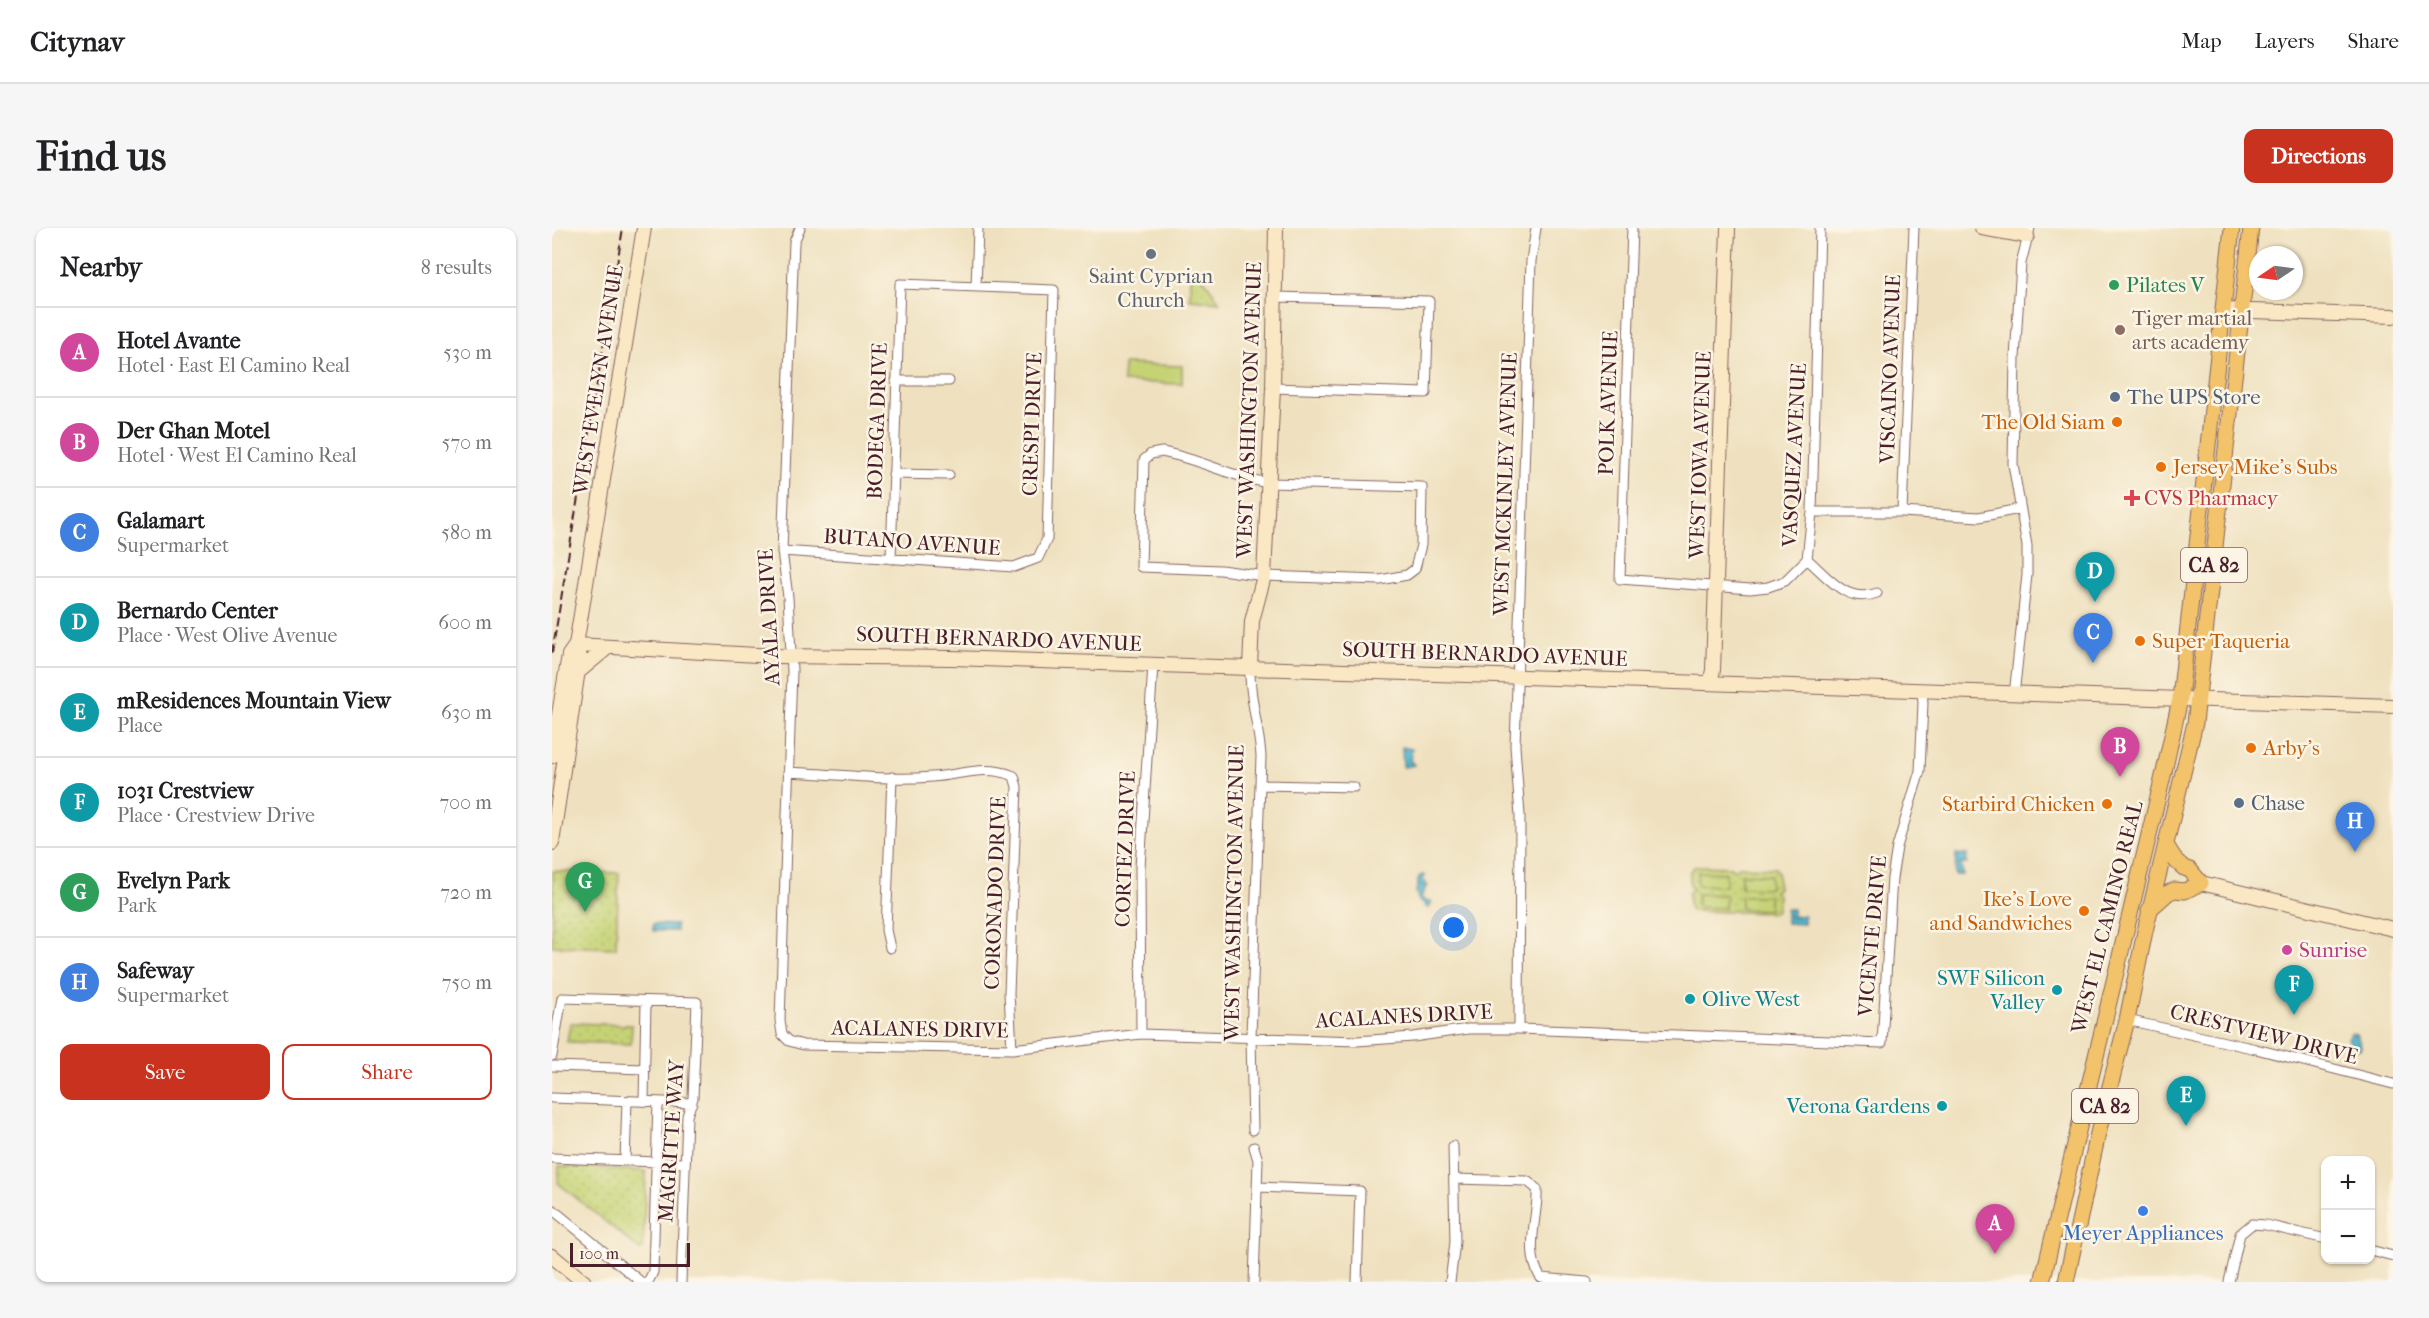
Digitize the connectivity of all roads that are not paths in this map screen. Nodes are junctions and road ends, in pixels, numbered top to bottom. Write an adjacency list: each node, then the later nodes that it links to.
1 (644, 228): 36 (street, WEST EVELYN AVENUE)
2 (800, 228): 28 (street, AYALA DRIVE)
3 (978, 228): 14 (street)
4 (1276, 228): 15 (street, WEST WASHINGTON AVENUE)
5 (1536, 228): 42 (street, WEST MCKINLEY AVENUE)
6 (1632, 228): 33 (street, POLK AVENUE)
7 (1728, 228): 34 (street, WEST IOWA AVENUE)
8 (1820, 228): 26 (street, VASQUEZ AVENUE)
9 (1914, 228): 27 (street, VISCAINO AVENUE)
10 (1982, 228): 13 (street)
11 (2232, 228): 16 (main road, WEST EL CAMINO REAL / CA 82)
12 (2251, 228): 17 (main road, WEST EL CAMINO REAL / CA 82)
13 (2029, 232): 25 (street)
14 (976, 287): 19 (street, BODEGA DRIVE); 29 (street, CRESPI DRIVE)
15 (1275, 297): 21 (street, WEST WASHINGTON AVENUE); 21 (street)
16 (2223, 310): 17 (street); 46 (main road, WEST EL CAMINO REAL / CA 82)
17 (2242, 311): 18 (street); 47 (main road, WEST EL CAMINO REAL / CA 82)
18 (2393, 316)
19 (896, 381): 20 (street); 22 (street, BODEGA DRIVE)
20 (949, 381)
21 (1273, 388): 24 (street, WEST WASHINGTON AVENUE)
22 (893, 474): 23 (street); 30 (street, BODEGA DRIVE)
23 (949, 475)
24 (1269, 483): 32 (street, WEST WASHINGTON AVENUE); 32 (street); 32 (street)
25 (2019, 509): 27 (street); 45 (street)
26 (1812, 512): 27 (street); 31 (street, VASQUEZ AVENUE)
27 (1902, 513)
28 (782, 551): 30 (street, BUTANO AVENUE); 38 (street, AYALA DRIVE)
29 (1038, 558): 30 (street, BUTANO AVENUE)
30 (891, 559)
31 (1807, 559): 34 (street, VASQUEZ AVENUE); 35 (street)
32 (1264, 576): 40 (street, WEST WASHINGTON AVENUE)
33 (1620, 579): 34 (street, VASQUEZ AVENUE)
34 (1716, 586): 43 (street, WEST IOWA AVENUE)
35 (1877, 593)
36 (576, 645): 37 (street, SOUTH BERNARDO AVENUE); 41 (street); 49 (street)
37 (608, 647): 38 (street, SOUTH BERNARDO AVENUE); 41 (street)
38 (792, 656): 39 (street, SOUTH BERNARDO AVENUE); 50 (street, AYALA DRIVE)
39 (1153, 665): 40 (street, SOUTH BERNARDO AVENUE); 64 (street, CORTEZ DRIVE)
40 (1250, 668): 42 (street, SOUTH BERNARDO AVENUE); 52 (street, WEST WASHINGTON AVENUE)
41 (578, 672): 54 (street)
42 (1517, 677): 43 (street, SOUTH BERNARDO AVENUE); 63 (street, WEST MCKINLEY AVENUE)
43 (1710, 683): 44 (street, SOUTH BERNARDO AVENUE)
44 (1922, 691): 45 (street, SOUTH BERNARDO AVENUE); 67 (street, VICENTE DRIVE)
45 (2014, 694): 46 (street, SOUTH BERNARDO AVENUE)
46 (2180, 699): 47 (street, SOUTH BERNARDO AVENUE); 57 (main road, WEST EL CAMINO REAL / CA 82)
47 (2199, 700): 48 (street, SOUTH BERNARDO AVENUE); 55 (main road, WEST EL CAMINO REAL / CA 82)
48 (2393, 706)
49 (552, 756)
50 (788, 772): 51 (street); 66 (street, AYALA DRIVE)
51 (892, 777): 60 (street); 68 (street, CORONADO DRIVE)
52 (1261, 784): 53 (street); 65 (street, WEST WASHINGTON AVENUE)
53 (1354, 787)
54 (552, 843)
55 (2166, 845): 56 (main road); 58 (main road, WEST EL CAMINO REAL / CA 82)
56 (2201, 883): 58 (main road); 59 (street)
57 (2132, 904): 62 (main road); 70 (main road, WEST EL CAMINO REAL / CA 82)
58 (2150, 910): 62 (main road, WEST EL CAMINO REAL / CA 82)
59 (2393, 929)
60 (890, 948)
61 (646, 1001): 69 (street); 72 (street); 78 (street, MAGRITTE WAY)
62 (2127, 1020): 73 (street, CRESTVIEW DRIVE); 80 (main road, CA 82)
63 (1519, 1029): 65 (street, ACALANES DRIVE); 67 (street, ACALANES DRIVE)
64 (1141, 1034): 65 (street, ACALANES DRIVE); 68 (street, ACALANES DRIVE)
65 (1251, 1037): 79 (street, WEST WASHINGTON AVENUE)
66 (786, 1039): 68 (street, ACALANES DRIVE)
67 (1882, 1043)
68 (1012, 1048)
69 (552, 1056)
70 (2094, 1061): 80 (main road); 90 (main road, WEST EL CAMINO REAL / CA 82)
71 (552, 1066): 72 (street)
72 (645, 1069): 76 (street)
73 (2393, 1084)
74 (552, 1098): 75 (street)
75 (627, 1101): 76 (street); 84 (street)
76 (644, 1101): 77 (street)
77 (658, 1102): 78 (street); 85 (street)
78 (692, 1103): 86 (street, MAGRITTE WAY)
79 (1253, 1130)
80 (2099, 1130): 106 (main road, CA 82)
81 (1453, 1146): 87 (street)
82 (1254, 1147): 88 (street)
83 (552, 1158): 84 (street)
84 (625, 1161): 85 (street)
85 (656, 1162): 86 (street); 97 (street)
86 (685, 1163): 98 (street, MAGRITTE WAY)
87 (1454, 1179): 101 (street); 102 (street)
88 (1257, 1187): 99 (street); 100 (street)
89 (552, 1209): 96 (street)
90 (2054, 1231): 104 (main road, CA 82); 105 (main road)
91 (2321, 1238): 107 (street)
92 (2375, 1251): 94 (street)
93 (552, 1256): 95 (street)
94 (2393, 1256)
95 (584, 1282)
96 (641, 1282)
97 (648, 1282)
98 (681, 1282)
99 (1254, 1282)
100 (1357, 1282)
101 (1450, 1282)
102 (1569, 1282): 103 (street)
103 (1587, 1282)
104 (2042, 1282)
105 (2052, 1282)
106 (2066, 1282)
107 (2229, 1282)

